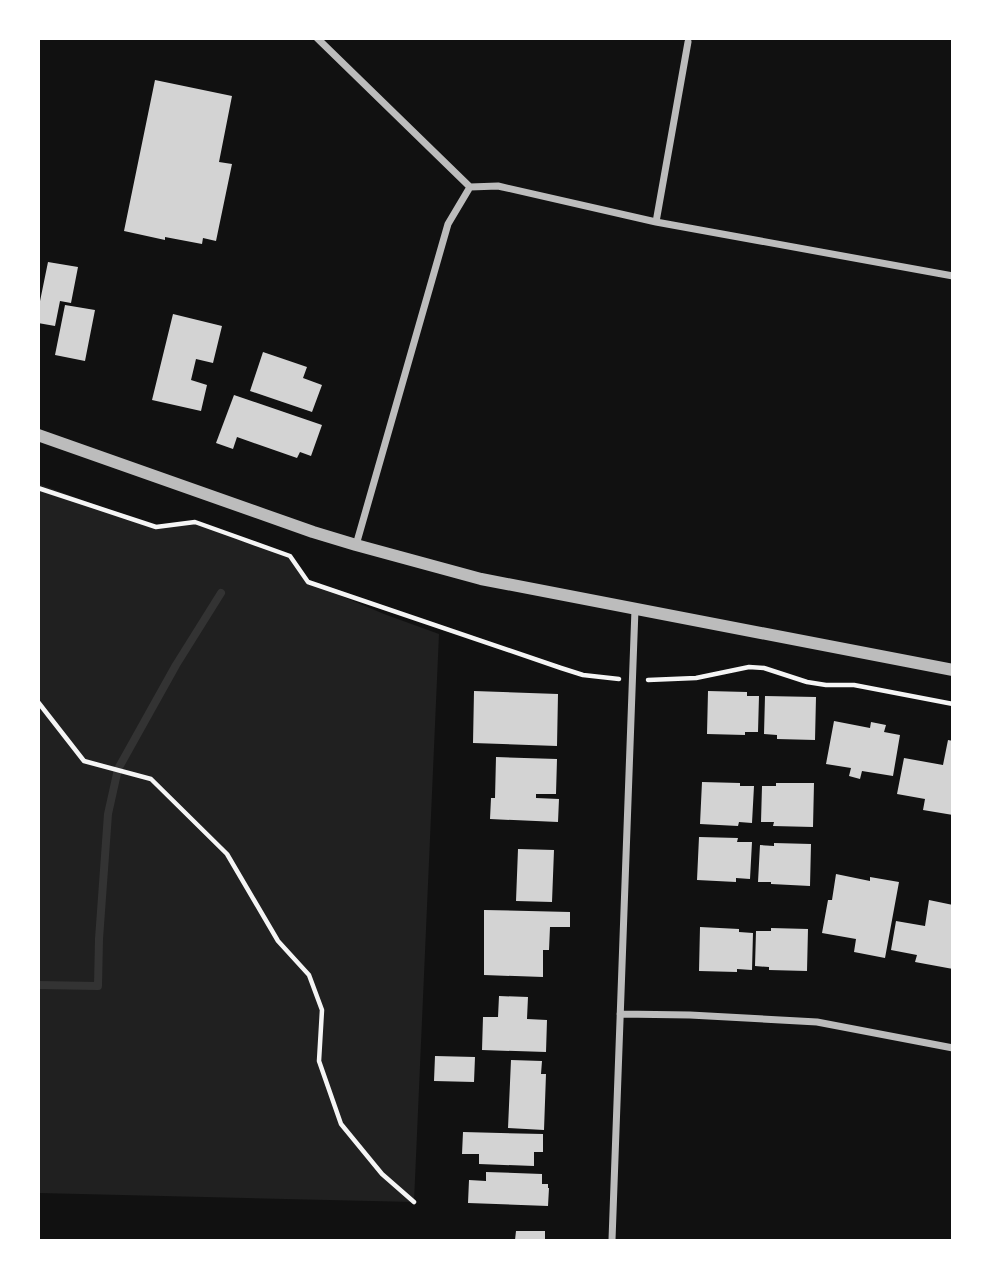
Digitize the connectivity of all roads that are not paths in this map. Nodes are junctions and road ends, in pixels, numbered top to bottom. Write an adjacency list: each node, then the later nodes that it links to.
1 (317, 38): 3 (street)
2 (688, 42): 4 (street)
3 (470, 187): 4 (street); 7 (street)
4 (656, 222): 5 (street)
5 (953, 276)
6 (38, 435): 7 (street)
7 (356, 545): 8 (street)
8 (635, 610): 9 (street); 10 (street)
9 (953, 670)
10 (620, 1014): 11 (street); 12 (street)
11 (953, 1048)
12 (612, 1241)

